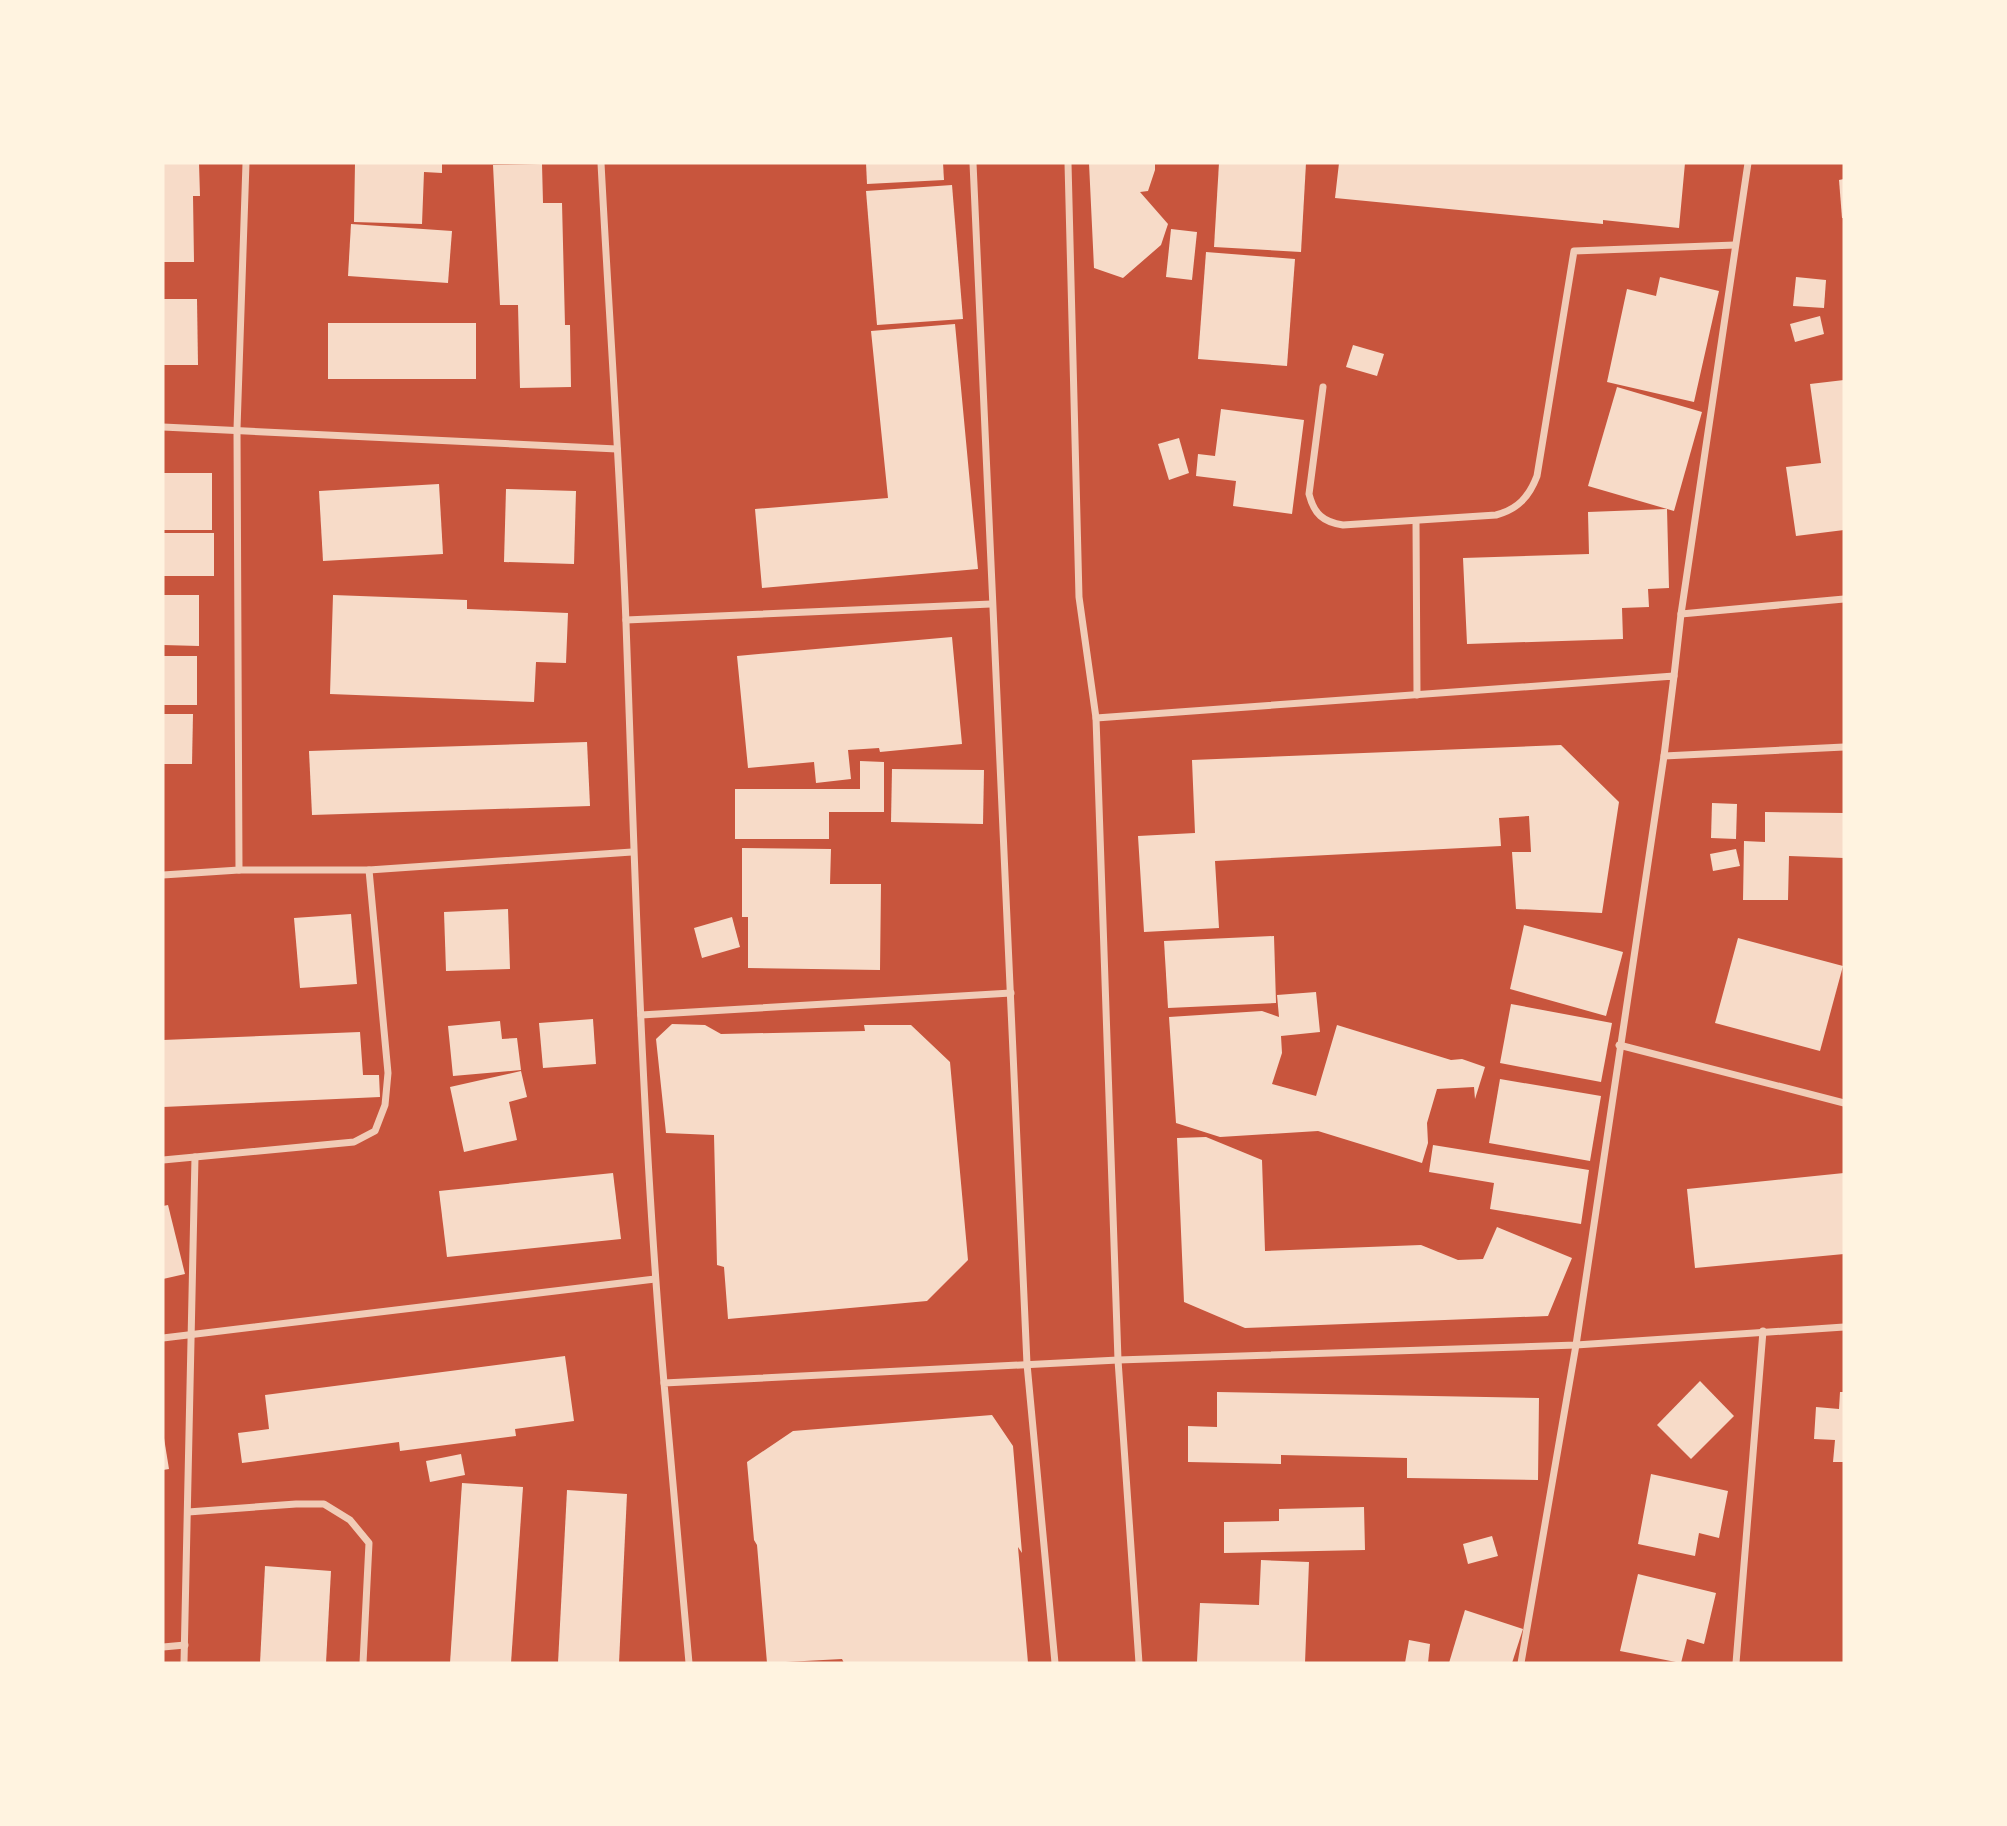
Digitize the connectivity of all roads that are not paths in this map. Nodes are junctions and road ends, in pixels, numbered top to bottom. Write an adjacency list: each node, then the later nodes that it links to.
1 (246, 163): 9 (street)
2 (601, 163): 10 (street)
3 (973, 163): 13 (street)
4 (1068, 163): 18 (street)
5 (1748, 163): 6 (street)
6 (1735, 245): 11 (street); 14 (street)
7 (1323, 387): 11 (street)
8 (163, 427): 9 (street)
9 (237, 429): 10 (street); 22 (street)
10 (617, 449): 15 (street)
11 (1416, 521): 17 (street)
12 (1844, 599): 14 (street)
13 (992, 604): 15 (street); 25 (street)
14 (1681, 614): 16 (street)
15 (626, 620): 21 (street)
16 (1674, 676): 17 (street); 20 (street)
17 (1417, 695): 18 (street)
18 (1096, 718): 37 (street)
19 (1844, 747): 20 (street)
20 (1664, 756): 27 (street)
21 (632, 852): 23 (street); 26 (street)
22 (239, 870): 23 (street); 24 (street)
23 (369, 870): 29 (street)
24 (163, 875)
25 (1011, 993): 26 (street); 38 (street)
26 (641, 1015): 31 (street)
27 (1619, 1045): 28 (street); 36 (street)
28 (1844, 1103)
29 (195, 1157): 30 (street); 34 (street)
30 (163, 1160)
31 (655, 1279): 34 (street); 39 (street)
32 (1844, 1327): 33 (street)
33 (1763, 1331): 36 (street); 49 (street)
34 (191, 1336): 35 (street); 40 (street)
35 (163, 1338)
36 (1576, 1346): 37 (street); 48 (street)
37 (1118, 1360): 38 (street); 47 (street)
38 (1027, 1364): 39 (street); 46 (street)
39 (664, 1383): 45 (street)
40 (188, 1512): 41 (street); 44 (street)
41 (185, 1645): 42 (street); 43 (street)
42 (163, 1647)
43 (184, 1663)
44 (363, 1663)
45 (689, 1663)
46 (1055, 1663)
47 (1139, 1663)
48 (1521, 1663)
49 (1736, 1663)

